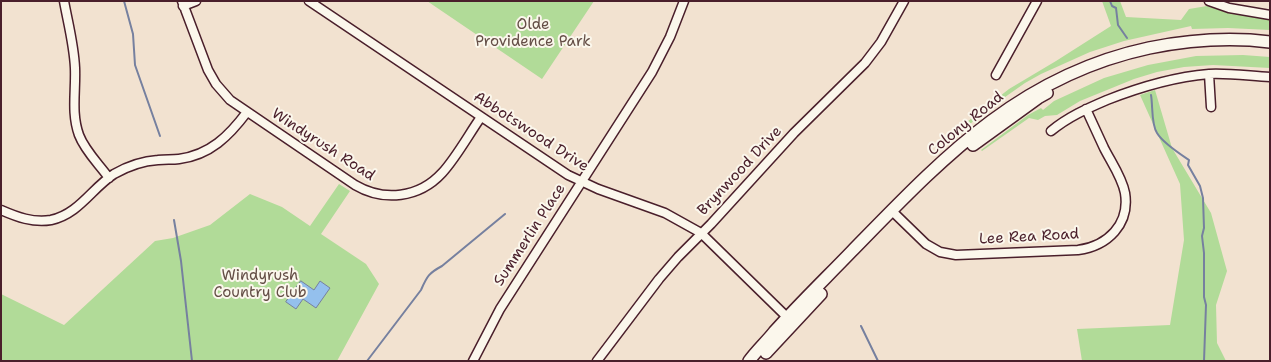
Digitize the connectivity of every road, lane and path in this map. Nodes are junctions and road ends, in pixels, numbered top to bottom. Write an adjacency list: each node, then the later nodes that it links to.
1 (64, 1): 21 (street)
2 (196, 1): 8 (street)
3 (309, 1): 18 (street, Abbotswood Drive)
4 (684, 1): 22 (street, Summerlin Place)
5 (904, 1): 25 (street, Brynwood Drive)
6 (1038, 1): 13 (street)
7 (1209, 1): 9 (street)
8 (183, 4): 17 (street, Windyrush Road)
9 (1270, 14)
10 (1270, 42): 19 (main road, Colony Road)
11 (1270, 48): 19 (main road, Colony Road)
12 (1209, 74): 14 (street); 15 (street); 16 (street)
13 (996, 75)
14 (1270, 77)
15 (1211, 107)
16 (1086, 109): 20 (street); 24 (street, Lee Rea Road)
17 (247, 112): 18 (street, Windyrush Road); 21 (street)
18 (481, 117): 22 (street, Abbotswood Drive)
19 (1001, 119): 24 (main road, Colony Road)
20 (1051, 131)
21 (109, 178): 23 (street)
22 (581, 182): 25 (street, Abbotswood Drive); 27 (street, Summerlin Place)
23 (1, 210)
24 (894, 214): 26 (main road, Colony Road)
25 (701, 233): 26 (street, Abbotswood Drive); 28 (street, Brynwood Drive)
26 (791, 320): 29 (main road, Colony Road); 30 (main road, Colony Road)
27 (473, 361)
28 (597, 361)
29 (749, 361)
30 (758, 361)

